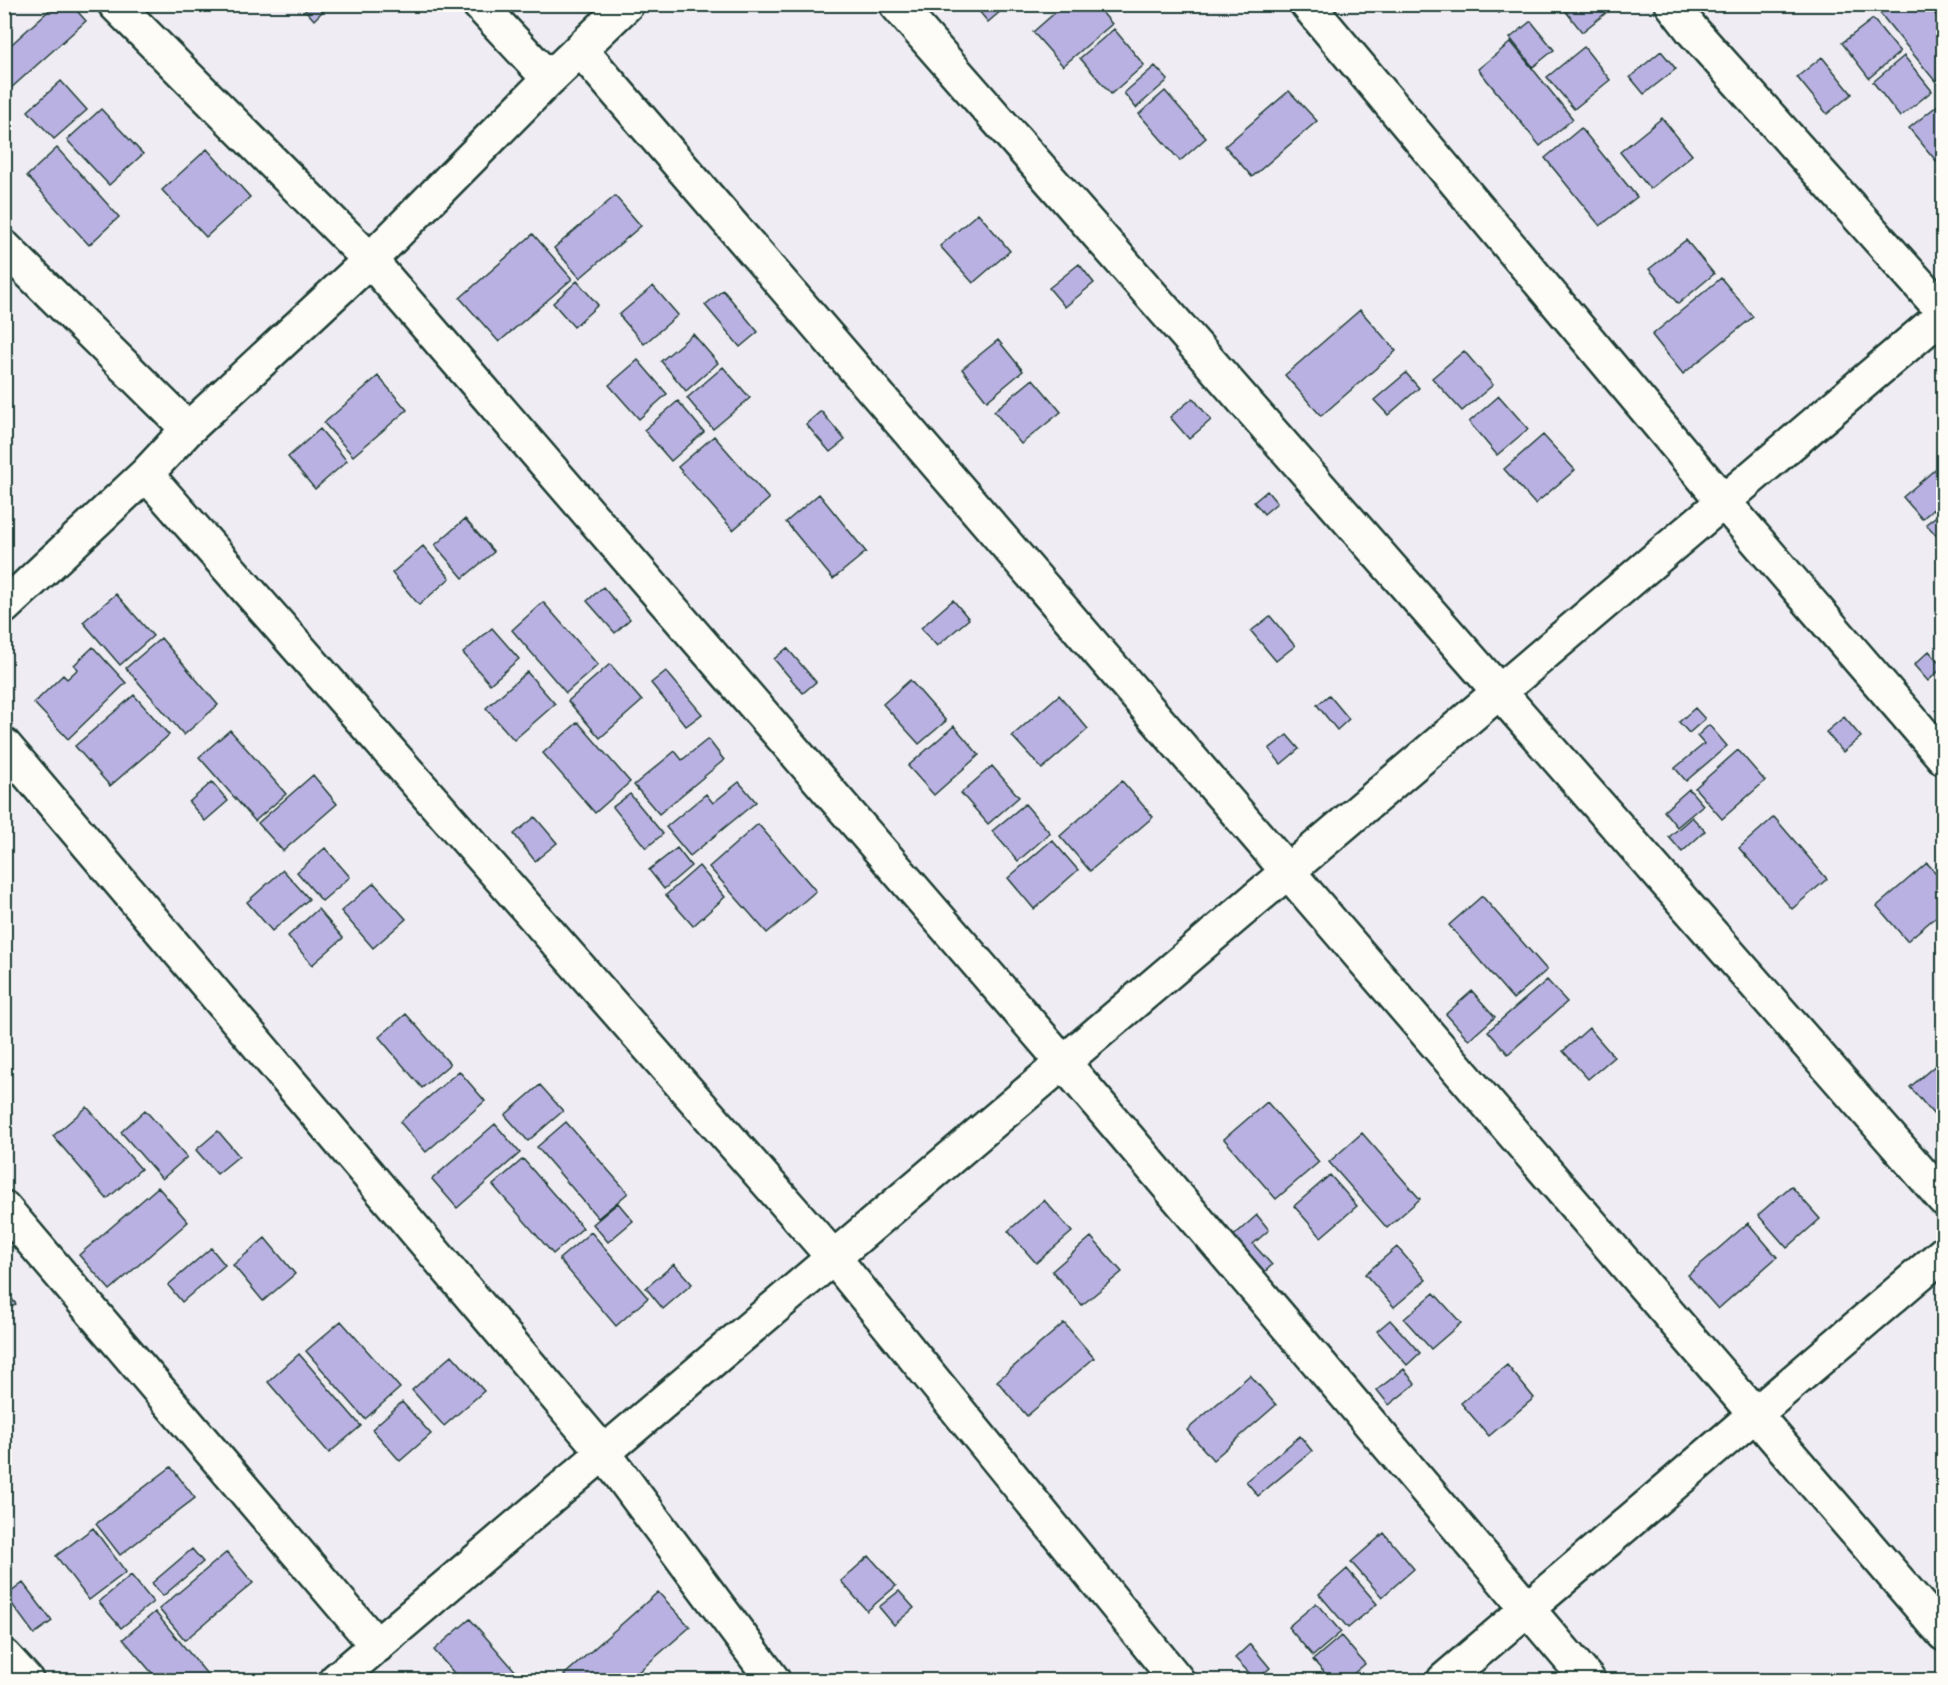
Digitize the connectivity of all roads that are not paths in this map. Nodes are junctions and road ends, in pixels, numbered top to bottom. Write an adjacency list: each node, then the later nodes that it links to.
1 (115, 4): 10 (street)
2 (479, 4): 8 (street)
3 (627, 4): 7 (street)
4 (896, 4): 16 (street)
5 (1307, 4): 14 (street)
6 (1672, 4): 11 (street)
7 (580, 50): 8 (street); 19 (street)
8 (549, 79): 10 (street)
9 (4, 248): 12 (street)
10 (370, 260): 12 (street); 20 (street)
11 (1944, 313): 14 (street)
12 (188, 429): 13 (street)
13 (146, 474): 15 (street); 24 (street)
14 (1723, 501): 16 (street); 18 (street)
15 (4, 607)
16 (1498, 692): 19 (street); 21 (street)
17 (4, 745): 26 (street)
18 (1944, 758)
19 (1287, 872): 20 (street); 25 (street)
20 (1064, 1062): 24 (street); 27 (street)
21 (1944, 1199)
22 (4, 1208): 29 (street)
23 (1944, 1253): 25 (street)
24 (834, 1257): 26 (street); 34 (street)
25 (1755, 1414): 27 (street); 28 (street)
26 (604, 1453): 29 (street); 33 (street)
27 (1528, 1609): 35 (street); 36 (street)
28 (1944, 1634)
29 (377, 1646): 32 (street)
30 (4, 1656): 31 (street)
31 (26, 1680)
32 (336, 1680)
33 (773, 1680)
34 (1177, 1680)
35 (1444, 1680)
36 (1588, 1680)

